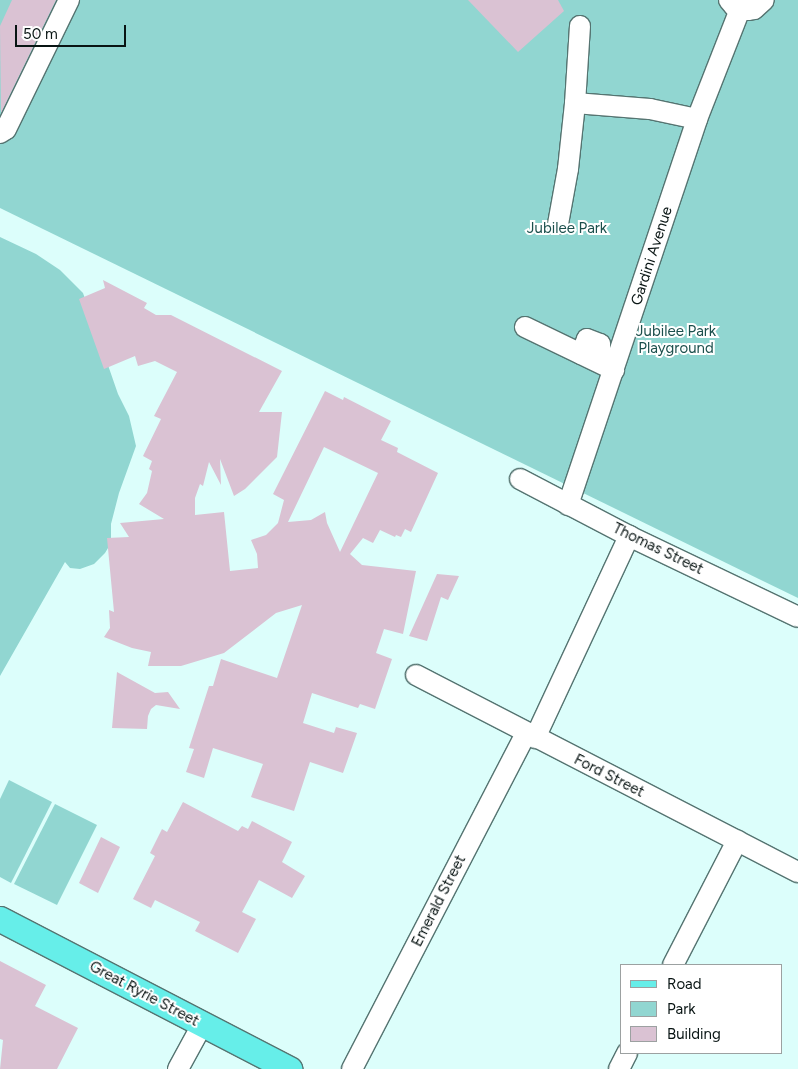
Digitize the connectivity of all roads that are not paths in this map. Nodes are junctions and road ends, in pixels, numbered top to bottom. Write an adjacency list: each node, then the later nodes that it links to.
1 (69, 0): 7 (street)
2 (765, 0): 3 (street)
3 (735, 4): 6 (street, Gardini Avenue)
4 (580, 26): 5 (street)
5 (575, 103): 6 (street); 8 (street)
6 (697, 119): 10 (street, Gardini Avenue)
7 (0, 133)
8 (558, 224)
9 (525, 327): 10 (street)
10 (607, 366): 12 (street, Gardini Avenue)
11 (520, 479): 12 (street, Thomas Street)
12 (568, 505): 13 (street, Thomas Street)
13 (629, 536): 14 (street, Thomas Street); 16 (street, Emerald Street)
14 (798, 617)
15 (418, 677): 16 (street, Ford Street)
16 (530, 735): 17 (street, Ford Street); 25 (street, Emerald Street)
17 (737, 841): 18 (street, Ford Street); 20 (street)
18 (798, 872)
19 (0, 919): 21 (main road, Great Ryrie Street)
20 (674, 964)
21 (202, 1024): 23 (street); 24 (main road, Great Ryrie Street)
22 (626, 1054): 26 (street)
23 (178, 1069)
24 (289, 1069)
25 (352, 1069)
26 (619, 1069)

